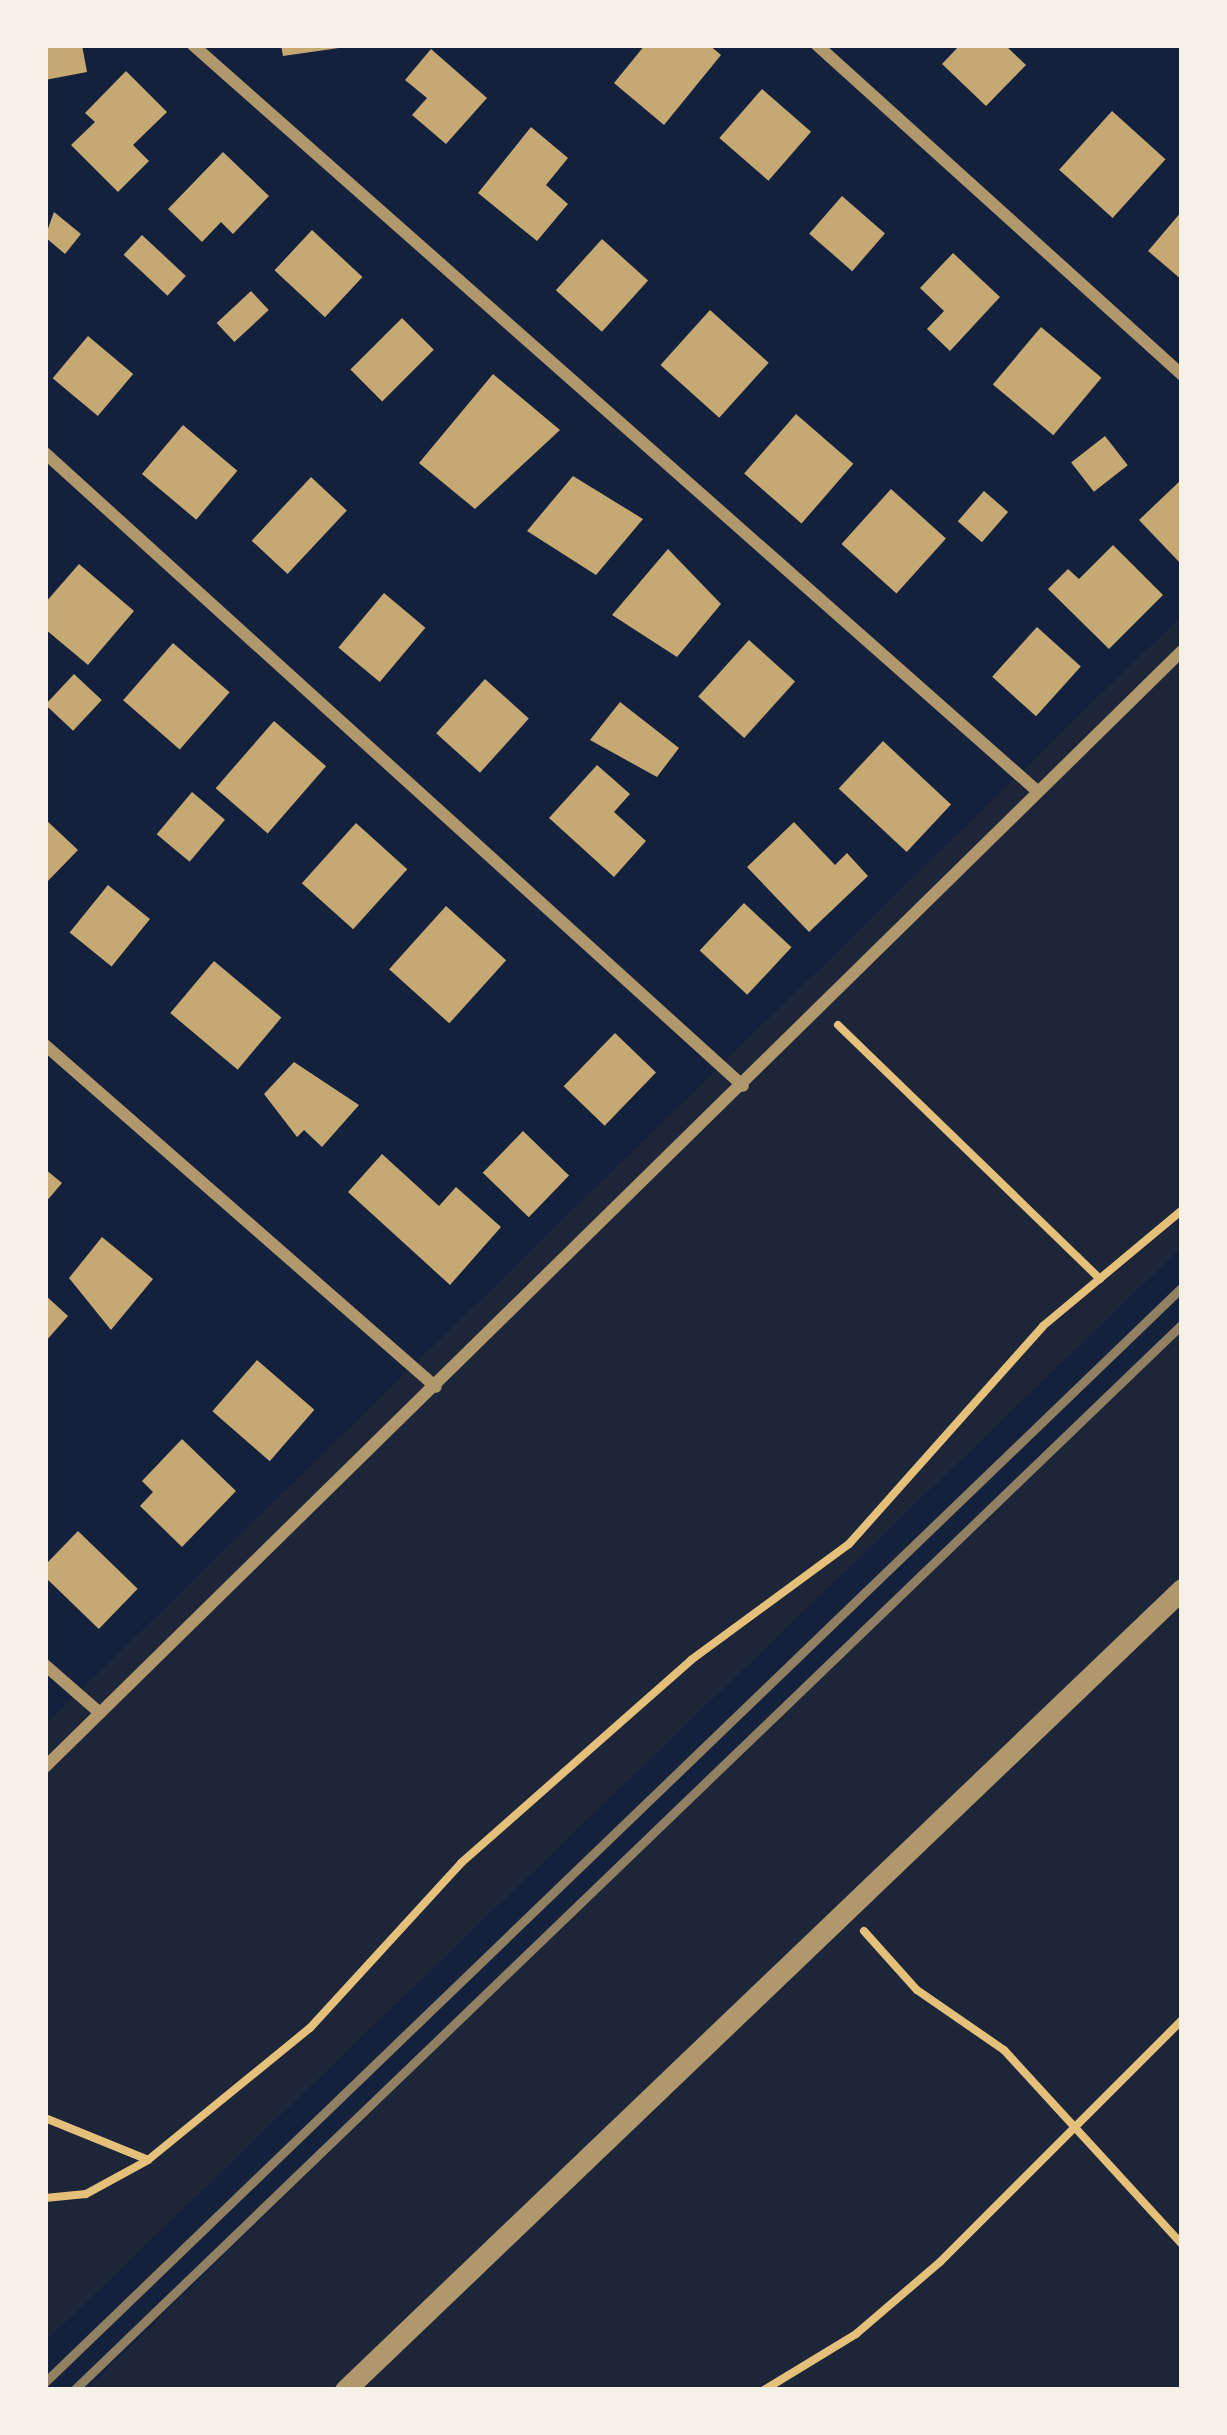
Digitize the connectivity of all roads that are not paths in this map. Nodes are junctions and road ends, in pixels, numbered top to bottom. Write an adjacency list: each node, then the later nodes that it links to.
1 (193, 45): 6 (street)
2 (817, 45): 3 (street)
3 (1182, 375)
4 (45, 454): 8 (street)
5 (1182, 651): 6 (street)
6 (1036, 790): 8 (street)
7 (45, 1045): 9 (street)
8 (743, 1086): 9 (street)
9 (436, 1387): 12 (street)
10 (1182, 1588): 14 (street)
11 (45, 1665): 12 (street)
12 (100, 1713): 13 (street)
13 (45, 1767)
14 (345, 2390)

